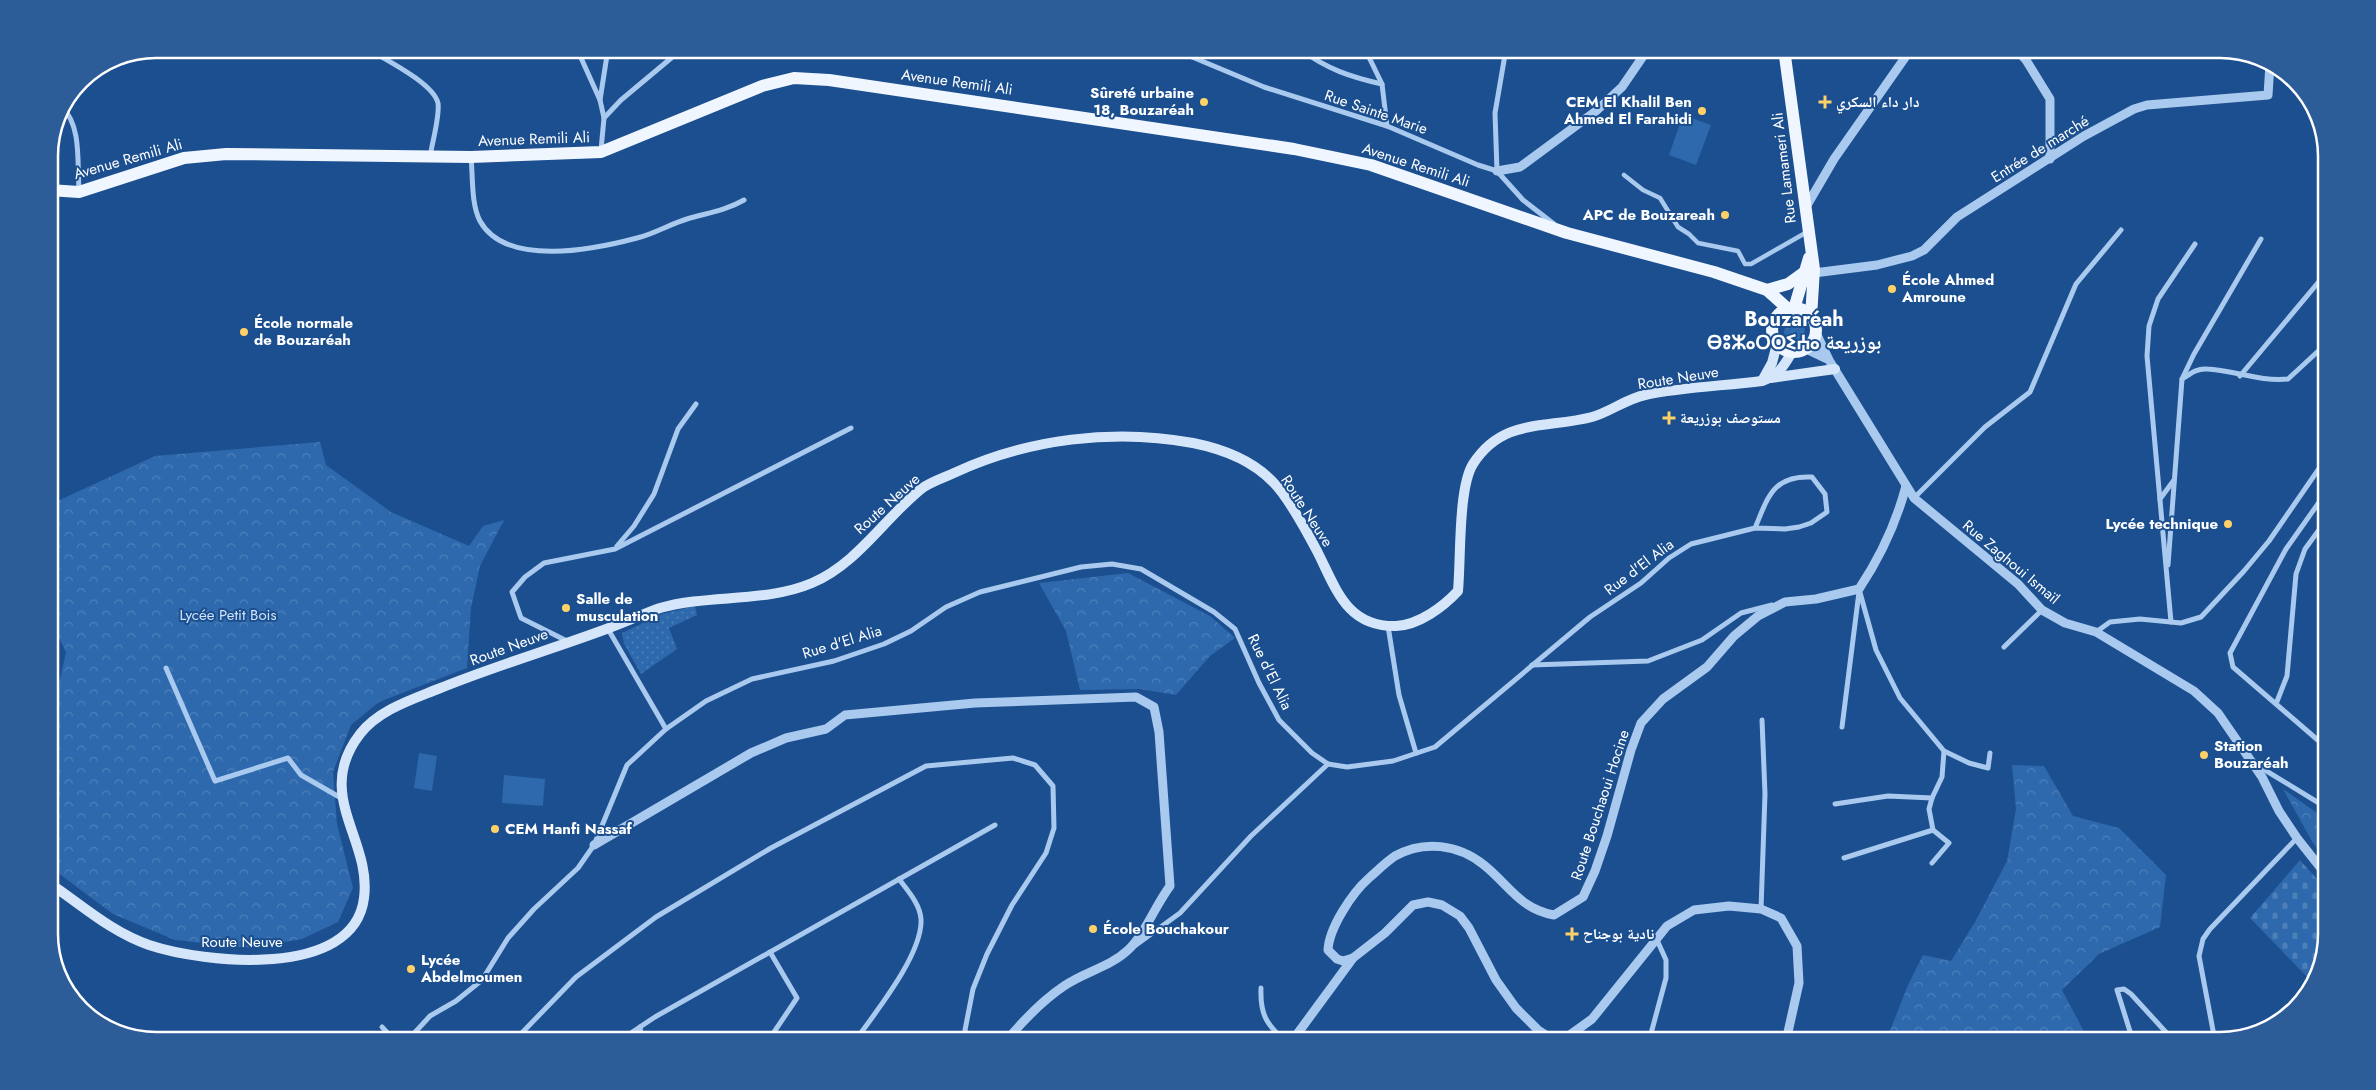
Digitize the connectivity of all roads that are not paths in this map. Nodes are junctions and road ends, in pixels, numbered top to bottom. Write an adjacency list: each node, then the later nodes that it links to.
1 (382, 58): 20 (street)
2 (581, 58): 15 (street)
3 (607, 58): 15 (street)
4 (671, 58): 17 (street)
5 (1195, 58): 18 (street, Rue Sainte Marie)
6 (1312, 58): 14 (street)
7 (1369, 58): 14 (street)
8 (1504, 58): 23 (street)
9 (1642, 58): 23 (street)
10 (1785, 58): 28 (main road, Rue Lamameri Ali)
11 (1905, 58): 28 (street)
12 (2024, 58): 22 (street)
13 (2270, 71): 22 (street, Entrée de marché)
14 (1382, 84): 18 (street)
15 (600, 100): 17 (street)
16 (67, 114): 26 (street)
17 (604, 118): 19 (street)
18 (1387, 126): 23 (street, Rue Sainte Marie)
19 (601, 152): 21 (main road, Avenue Remili Ali); 31 (main road, Avenue Remili Ali)
20 (430, 157): 21 (main road, Avenue Remili Ali); 26 (main road, Avenue Remili Ali)
21 (471, 157): 27 (street)
22 (2050, 159): 34 (street, Entrée de marché)
23 (1497, 171): 31 (street, Rue Sainte Marie)
24 (1624, 175): 30 (street)
25 (58, 191): 26 (main road, Avenue Remili Ali)
26 (79, 192)
27 (744, 200)
28 (1806, 207): 30 (main road, Rue Lamameri Ali)
29 (2121, 230): 54 (street)
30 (1808, 231): 34 (main road, Rue Lamameri Ali)
31 (1567, 233): 36 (main road, Avenue Remili Ali)
32 (2261, 239): 47 (street)
33 (2195, 244): 55 (street)
34 (1810, 272): 36 (main road); 37 (main road); 38 (main road)
35 (2318, 283): 46 (street)
36 (1767, 290): 37 (main road, Avenue Remili Ali); 39 (main road)
37 (1791, 309): 38 (main road); 39 (main road)
38 (1811, 317): 40 (main road)
39 (1775, 320): 41 (main road)
40 (1816, 333): 42 (main road); 45 (street, Rue Zaghoui Ismaïl)
41 (1777, 344): 44 (main road); 48 (main road)
42 (1806, 349): 44 (main road); 45 (street)
43 (2318, 351): 46 (street)
44 (1792, 352): 48 (main road)
45 (1832, 364): 48 (main road, Route Neuve); 53 (street, Rue Zaghoui Ismaïl)
46 (2240, 376): 47 (street)
47 (2182, 379): 52 (street)
48 (1766, 380): 65 (main road, Route Neuve)
49 (696, 404): 59 (street)
50 (851, 428): 59 (street)
51 (2318, 471): 64 (street)
52 (2174, 479): 55 (street); 60 (street)
53 (1906, 486): 54 (street, Rue Zaghoui Ismaïl); 61 (street)
54 (1914, 498): 63 (street, Rue Zaghoui Ismaïl)
55 (2160, 500): 60 (street)
56 (2318, 504): 72 (street)
57 (1755, 528): 57 (street, Rue d'El Alia); 70 (street, Rue d'El Alia)
58 (2318, 531): 72 (street)
59 (615, 549): 68 (street)
60 (2167, 582): 64 (street)
61 (1859, 589): 62 (street, Route Bouchaoui Hocine); 74 (street); 77 (street)
62 (1785, 602): 70 (street); 99 (street, Route Bouchaoui Hocine)
63 (2042, 610): 67 (street, Rue Zaghoui Ismaïl); 69 (street)
64 (2171, 622): 67 (street)
65 (1388, 626): 66 (main road, Route Neuve); 78 (street)
66 (608, 629): 68 (main road, Route Neuve); 75 (street)
67 (2096, 632): 80 (street, Rue Zaghoui Ismaïl)
68 (569, 642): 82 (main road, Route Neuve)
69 (2004, 647)
70 (1532, 665): 78 (street, Rue d'El Alia)
71 (166, 668): 82 (street)
72 (2276, 704): 76 (street)
73 (1762, 720): 95 (street)
74 (1842, 727)
75 (666, 729): 81 (street, Rue d'El Alia); 89 (street, Rue d'El Alia)
76 (2318, 740)
77 (1944, 751): 79 (street); 83 (street)
78 (1416, 753): 81 (street, Rue d'El Alia)
79 (1990, 753)
80 (2250, 761): 84 (street); 88 (street, Rue Zaghoui Ismaïl)
81 (1328, 764): 97 (street)
82 (342, 798): 94 (main road, Route Neuve)
83 (1932, 798): 85 (street); 87 (street)
84 (2318, 803)
85 (1835, 804)
86 (995, 825): 93 (street)
87 (1933, 830): 90 (street); 91 (street)
88 (2297, 838): 92 (street, Rue Zaghoui Ismaïl); 120 (street)
89 (594, 845): 97 (street); 104 (street, Rue d'El Alia)
90 (1844, 858)
91 (1932, 863)
92 (2318, 865)
93 (899, 879): 98 (street); 109 (street)
94 (58, 890)
95 (1761, 909): 96 (street); 117 (street)
96 (1656, 940): 115 (street); 116 (street)
97 (1127, 951): 111 (street)
98 (770, 952): 102 (street); 108 (street)
99 (1353, 958): 113 (street); 114 (street)
100 (1261, 988): 112 (street)
101 (382, 1027): 103 (street)
102 (640, 1027): 106 (street); 107 (street)
103 (387, 1032)
104 (415, 1032)
105 (523, 1032): 110 (street)
106 (632, 1032)
107 (641, 1032)
108 (774, 1032)
109 (862, 1032)
110 (966, 1032)
111 (1015, 1032)
112 (1275, 1032)
113 (1299, 1032)
114 (1541, 1032)
115 (1574, 1032)
116 (1651, 1032)
117 (1788, 1032)
118 (2130, 1032): 119 (street)
119 (2166, 1032)
120 (2213, 1032)

